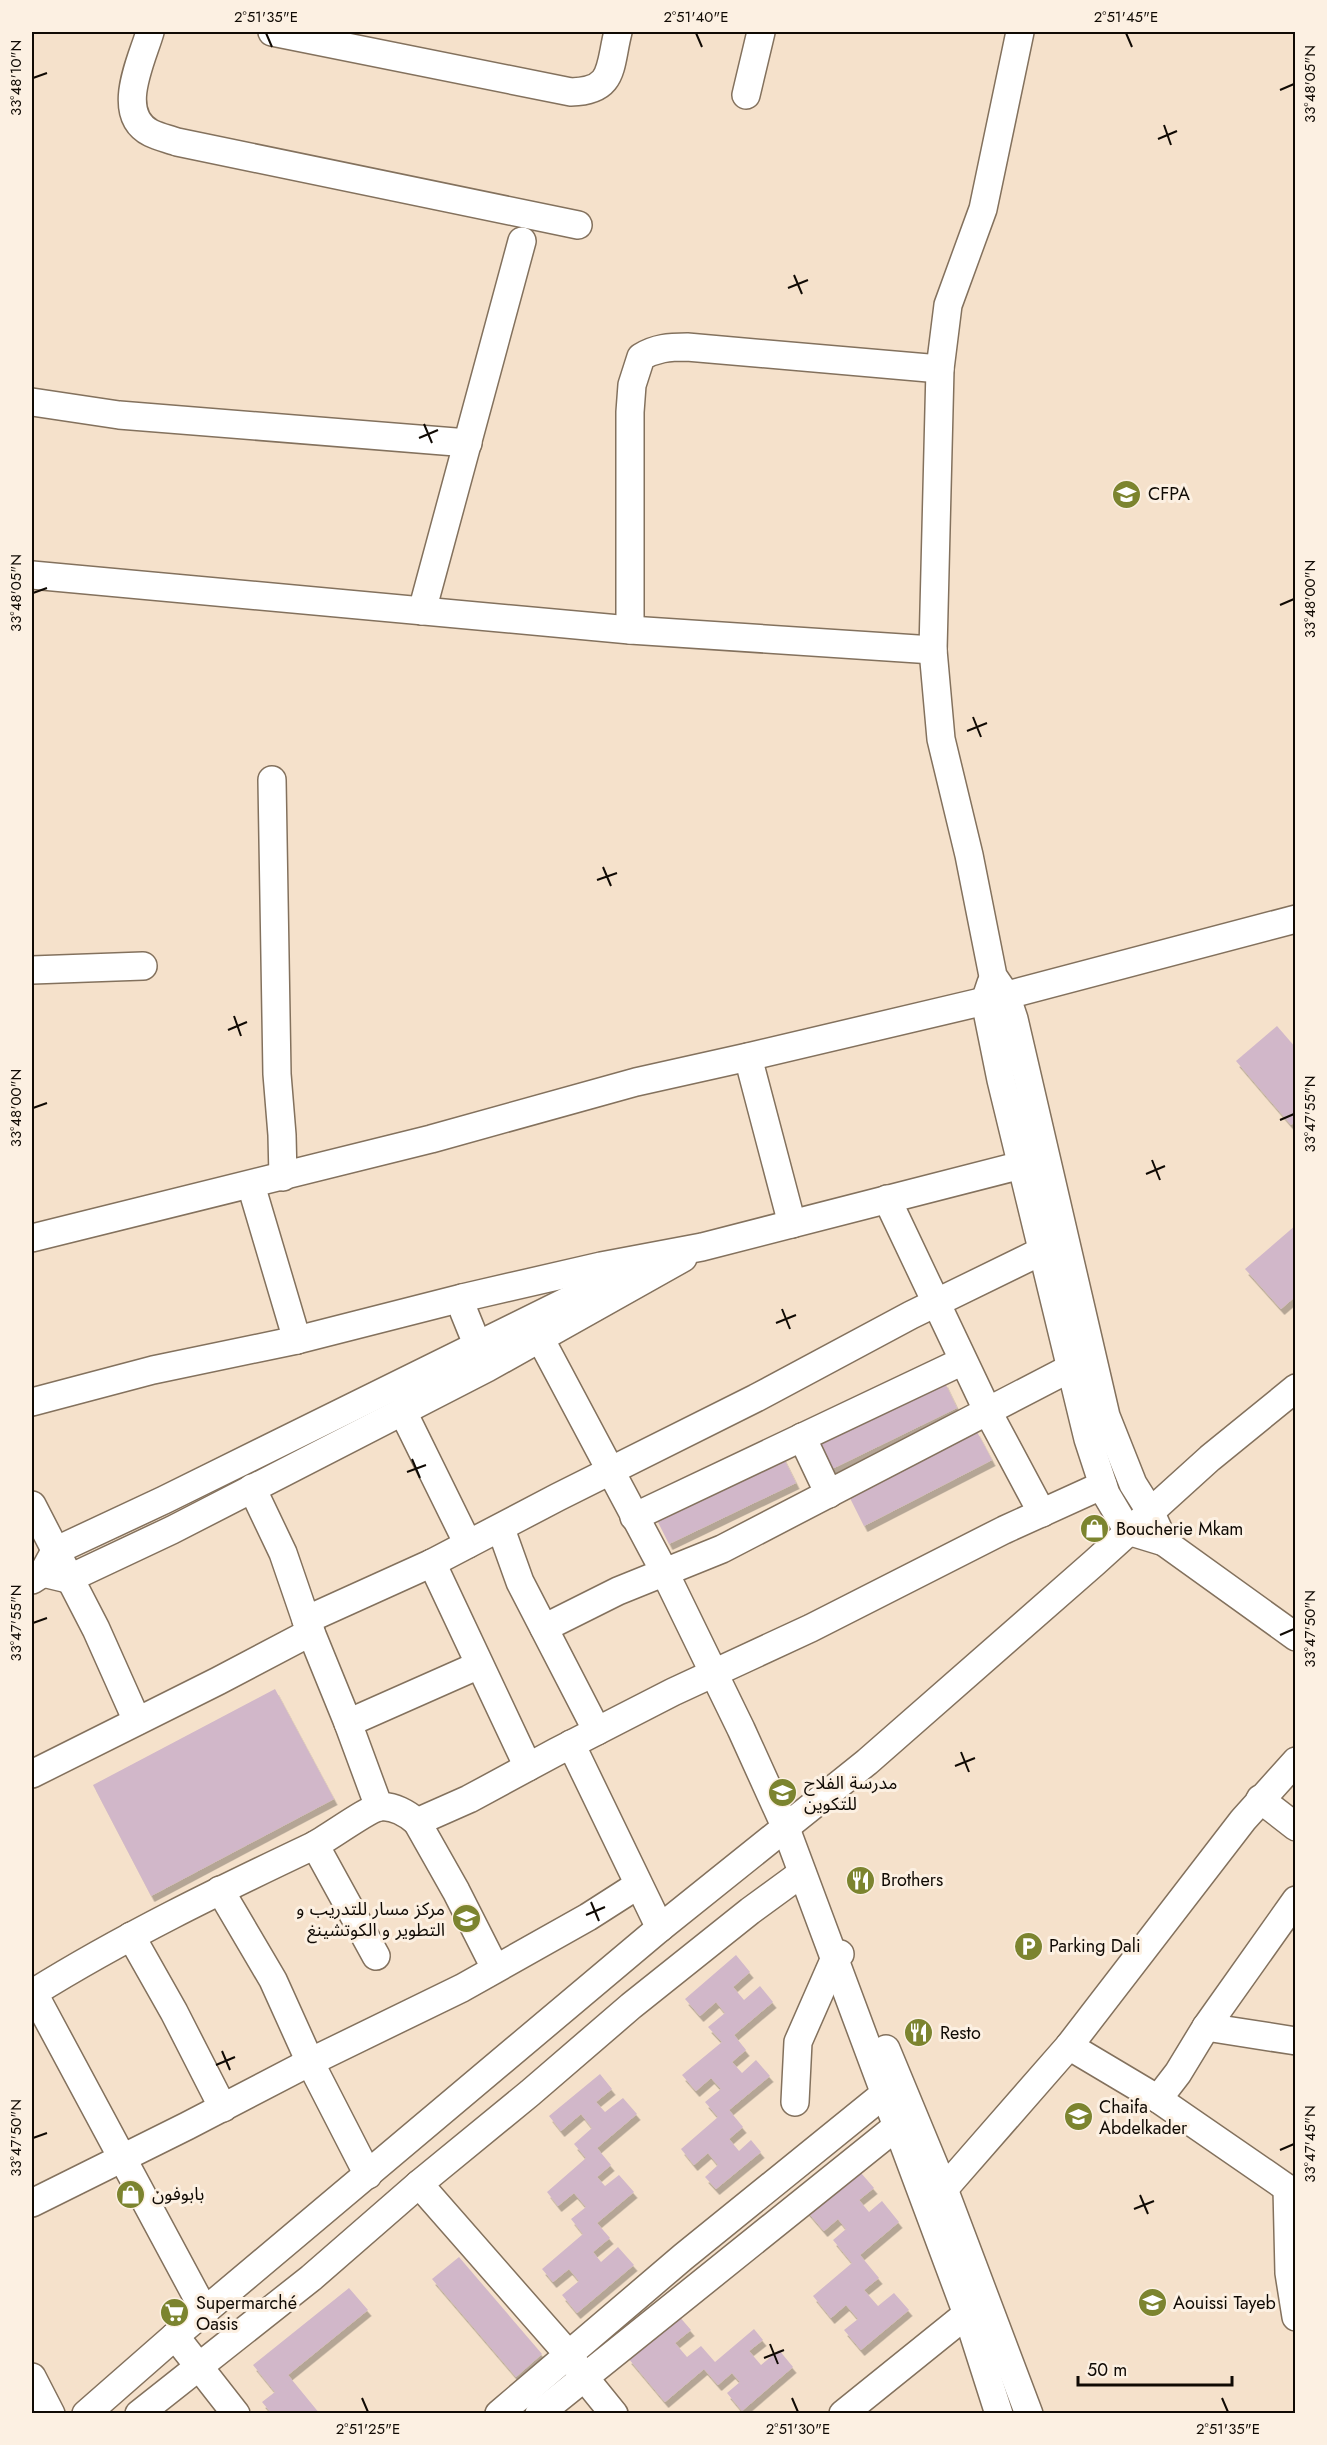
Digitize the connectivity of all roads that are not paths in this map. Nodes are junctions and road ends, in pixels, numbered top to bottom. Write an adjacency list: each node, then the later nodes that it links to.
1 (150, 32): 7 (street)
2 (272, 32): 3 (street)
3 (618, 32)
4 (761, 32): 6 (street)
5 (1020, 32): 9 (street)
6 (746, 95)
7 (578, 225)
8 (522, 241): 11 (street)
9 (940, 369): 14 (street); 15 (street)
10 (32, 402): 11 (street)
11 (468, 443): 13 (street)
12 (32, 575): 13 (street)
13 (422, 611): 14 (street)
14 (630, 630): 15 (street)
15 (933, 650): 20 (street)
16 (272, 780): 23 (street)
17 (1296, 919): 20 (street)
18 (142, 966): 19 (street)
19 (32, 970)
20 (995, 991): 21 (street); 22 (street)
21 (748, 1058): 23 (street); 26 (street)
22 (1033, 1161): 25 (street); 29 (street); 37 (street)
23 (283, 1177): 24 (street)
24 (251, 1185): 27 (street); 33 (street)
25 (887, 1199): 26 (street); 32 (street)
26 (792, 1224): 28 (street)
27 (32, 1238)
28 (702, 1247): 30 (street); 34 (street)
29 (1042, 1251): 32 (street); 37 (street)
30 (662, 1255): 31 (street); 35 (street)
31 (462, 1298): 33 (street); 35 (street)
32 (936, 1303): 36 (street); 45 (street)
33 (297, 1340): 39 (street)
34 (541, 1340): 40 (street); 45 (street)
35 (477, 1344): 42 (street)
36 (963, 1361): 41 (street); 43 (street)
37 (1082, 1363): 41 (street); 46 (street); 50 (street)
38 (1296, 1388): 50 (street)
39 (32, 1402)
40 (403, 1412): 44 (street); 56 (street)
41 (988, 1412): 48 (street); 51 (street)
42 (312, 1426): 44 (street); 58 (street)
43 (802, 1437): 48 (street); 52 (street)
44 (323, 1451): 47 (street)
45 (610, 1472): 52 (street); 53 (street)
46 (1103, 1485): 51 (street); 54 (street)
47 (252, 1488): 58 (street); 60 (street)
48 (829, 1494): 59 (street)
49 (32, 1505): 58 (street)
50 (1150, 1511): 54 (street); 55 (street)
51 (1042, 1513): 64 (street)
52 (634, 1517): 59 (street)
53 (501, 1529): 56 (street); 61 (street)
54 (1128, 1531): 55 (street); 74 (street)
55 (1164, 1542): 62 (street)
56 (468, 1545): 57 (street)
57 (432, 1563): 60 (street); 63 (street)
58 (50, 1571): 65 (street)
59 (664, 1572): 61 (street); 64 (street)
60 (308, 1626): 65 (street); 66 (street)
61 (544, 1628): 67 (street)
62 (1296, 1636)
63 (479, 1665): 66 (street); 70 (street)
64 (713, 1674): 67 (street); 74 (street)
65 (137, 1720): 71 (street)
66 (348, 1723): 73 (street)
67 (597, 1731): 68 (street)
68 (571, 1744): 70 (street); 79 (street)
69 (1296, 1761): 72 (street)
70 (528, 1767): 75 (street)
71 (32, 1774)
72 (1260, 1799): 76 (street); 90 (street)
73 (379, 1807): 75 (street); 77 (street)
74 (793, 1820): 78 (street); 82 (street); 84 (street)
75 (417, 1822): 86 (street)
76 (1296, 1827)
77 (315, 1845): 80 (street); 85 (street)
78 (802, 1874): 84 (street); 99 (street)
79 (638, 1885): 82 (street); 86 (street)
80 (220, 1890): 83 (street); 91 (street)
81 (1296, 1900): 88 (street)
82 (660, 1928): 98 (street)
83 (131, 1936): 87 (street); 95 (street)
84 (841, 1954): 92 (street); 94 (street); 101 (street)
85 (376, 1956)
86 (495, 1968): 91 (street)
87 (32, 1991): 97 (street)
88 (1206, 2027): 89 (street); 93 (street)
89 (1296, 2041)
90 (1069, 2046): 93 (street); 101 (street)
91 (310, 2062): 95 (street); 98 (street)
92 (883, 2095): 96 (street); 107 (street)
93 (1158, 2099): 100 (street)
94 (795, 2102)
95 (223, 2108): 97 (street)
96 (896, 2127): 101 (street); 110 (street)
97 (123, 2157): 102 (street); 103 (street)
98 (368, 2175): 103 (street)
99 (419, 2184): 107 (street); 108 (street)
100 (1291, 2191): 105 (street)
101 (934, 2195): 104 (street); 120 (street)
102 (32, 2203)
103 (205, 2312): 106 (street)
104 (966, 2314): 118 (street); 119 (street)
105 (1296, 2317)
106 (175, 2336): 108 (street); 112 (street)
107 (569, 2355): 110 (street); 115 (street)
108 (199, 2368): 113 (street); 114 (street)
109 (32, 2377): 111 (street)
110 (584, 2377): 116 (street); 117 (street)
111 (51, 2414)
112 (86, 2414)
113 (140, 2414)
114 (236, 2414)
115 (499, 2414)
116 (539, 2414)
117 (614, 2414)
118 (843, 2414)
119 (999, 2414)
120 (1029, 2414)

